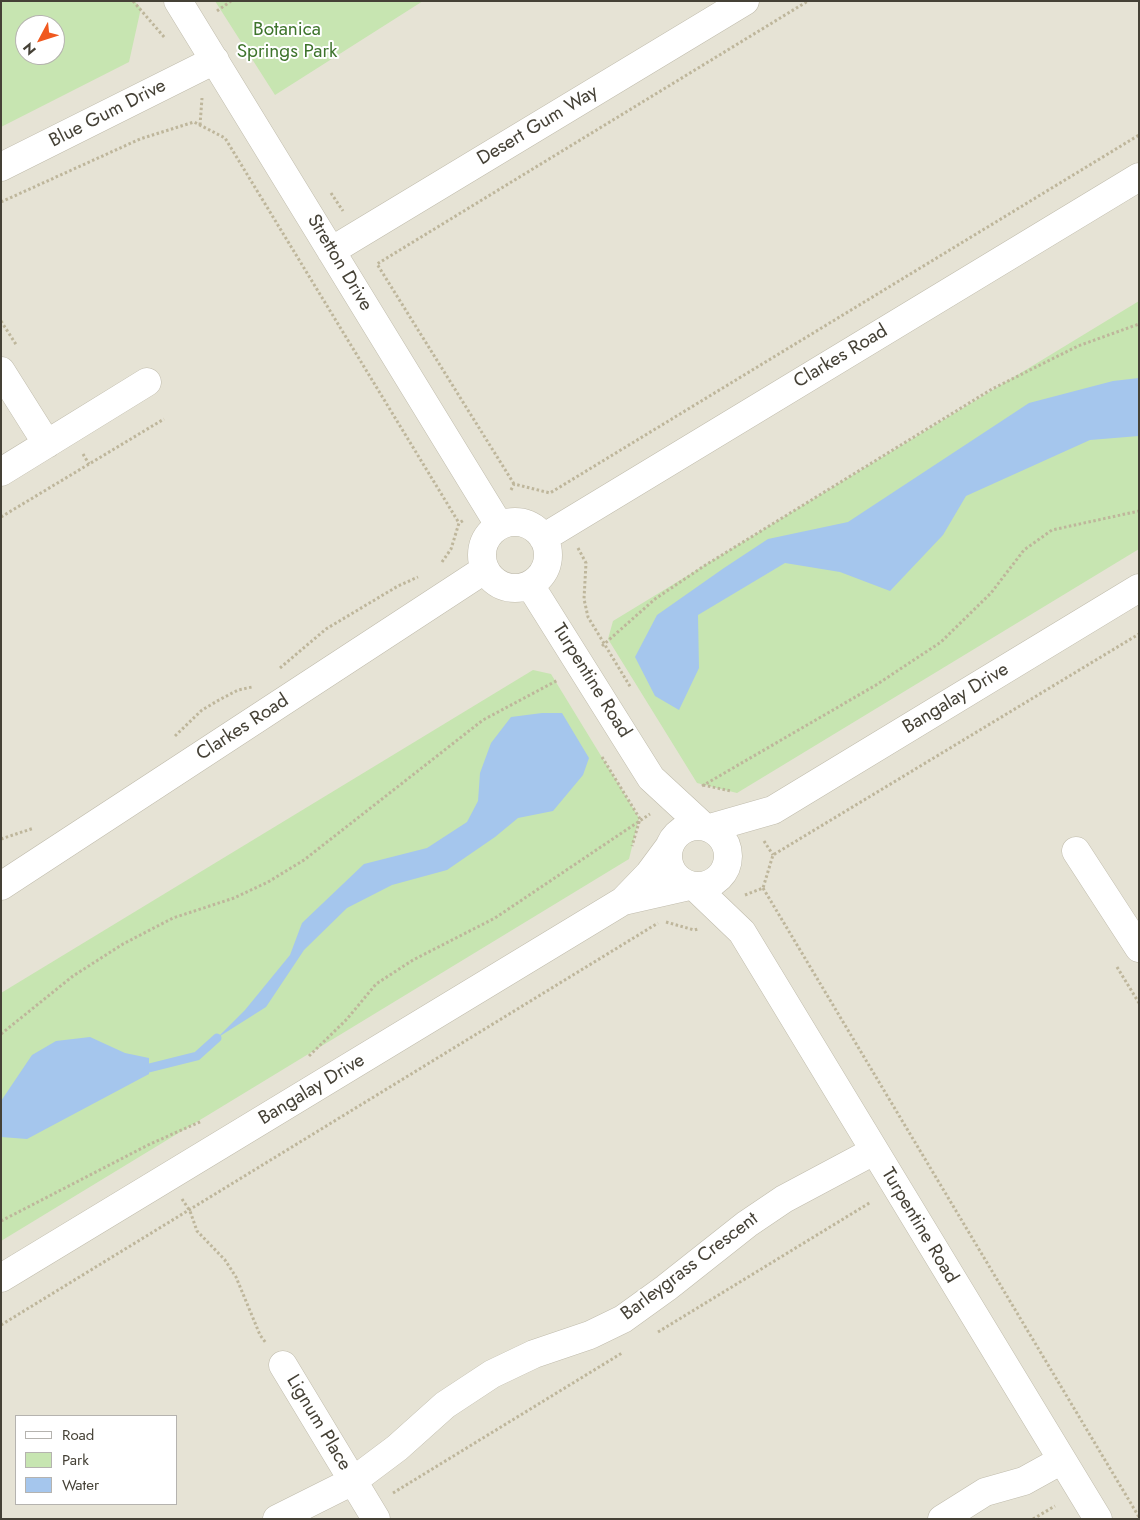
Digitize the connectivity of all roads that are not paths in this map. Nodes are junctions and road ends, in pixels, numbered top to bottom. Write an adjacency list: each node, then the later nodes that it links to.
1 (178, 1): 3 (street, Stretton Drive)
2 (744, 1): 6 (street, Desert Gum Way)
3 (215, 60): 4 (street, Blue Gum Drive); 6 (street, Stretton Drive)
4 (1, 167)
5 (1139, 177): 12 (street, Clarkes Road)
6 (331, 251): 11 (street, Stretton Drive)
7 (1, 371): 9 (street)
8 (148, 382): 9 (street)
9 (47, 444): 10 (street)
10 (1, 472)
11 (493, 516): 12 (street); 13 (street)
12 (554, 531): 14 (street)
13 (484, 570): 14 (street); 22 (street, Clarkes Road)
14 (530, 585): 16 (street, Turpentine Road)
15 (1139, 588): 17 (street, Bangalay Drive)
16 (651, 778): 18 (street, Turpentine Road); 19 (street, Turpentine Road)
17 (773, 810): 18 (street, Bangalay Drive); 21 (street, Bangalay Drive)
18 (706, 827): 19 (street); 21 (street)
19 (670, 844): 23 (street); 24 (street, Bangalay Drive)
20 (1076, 851): 26 (street)
21 (728, 861): 23 (street); 25 (street, Turpentine Road)
22 (1, 886)
23 (692, 886): 24 (street, Bangalay Drive); 25 (street, Turpentine Road)
24 (623, 901): 28 (street, Bangalay Drive)
25 (724, 903): 27 (street, Turpentine Road)
26 (1139, 948)
27 (874, 1151): 30 (street, Turpentine Road); 31 (street, Barleygrass Crescent)
28 (1, 1278)
29 (284, 1365): 31 (street, Lignum Place)
30 (1062, 1460): 34 (street); 35 (street, Turpentine Road)
31 (353, 1481): 32 (street, Lignum Place); 33 (street, Barleygrass Crescent)
32 (372, 1513)
33 (277, 1519)
34 (942, 1519)
35 (1098, 1519)

